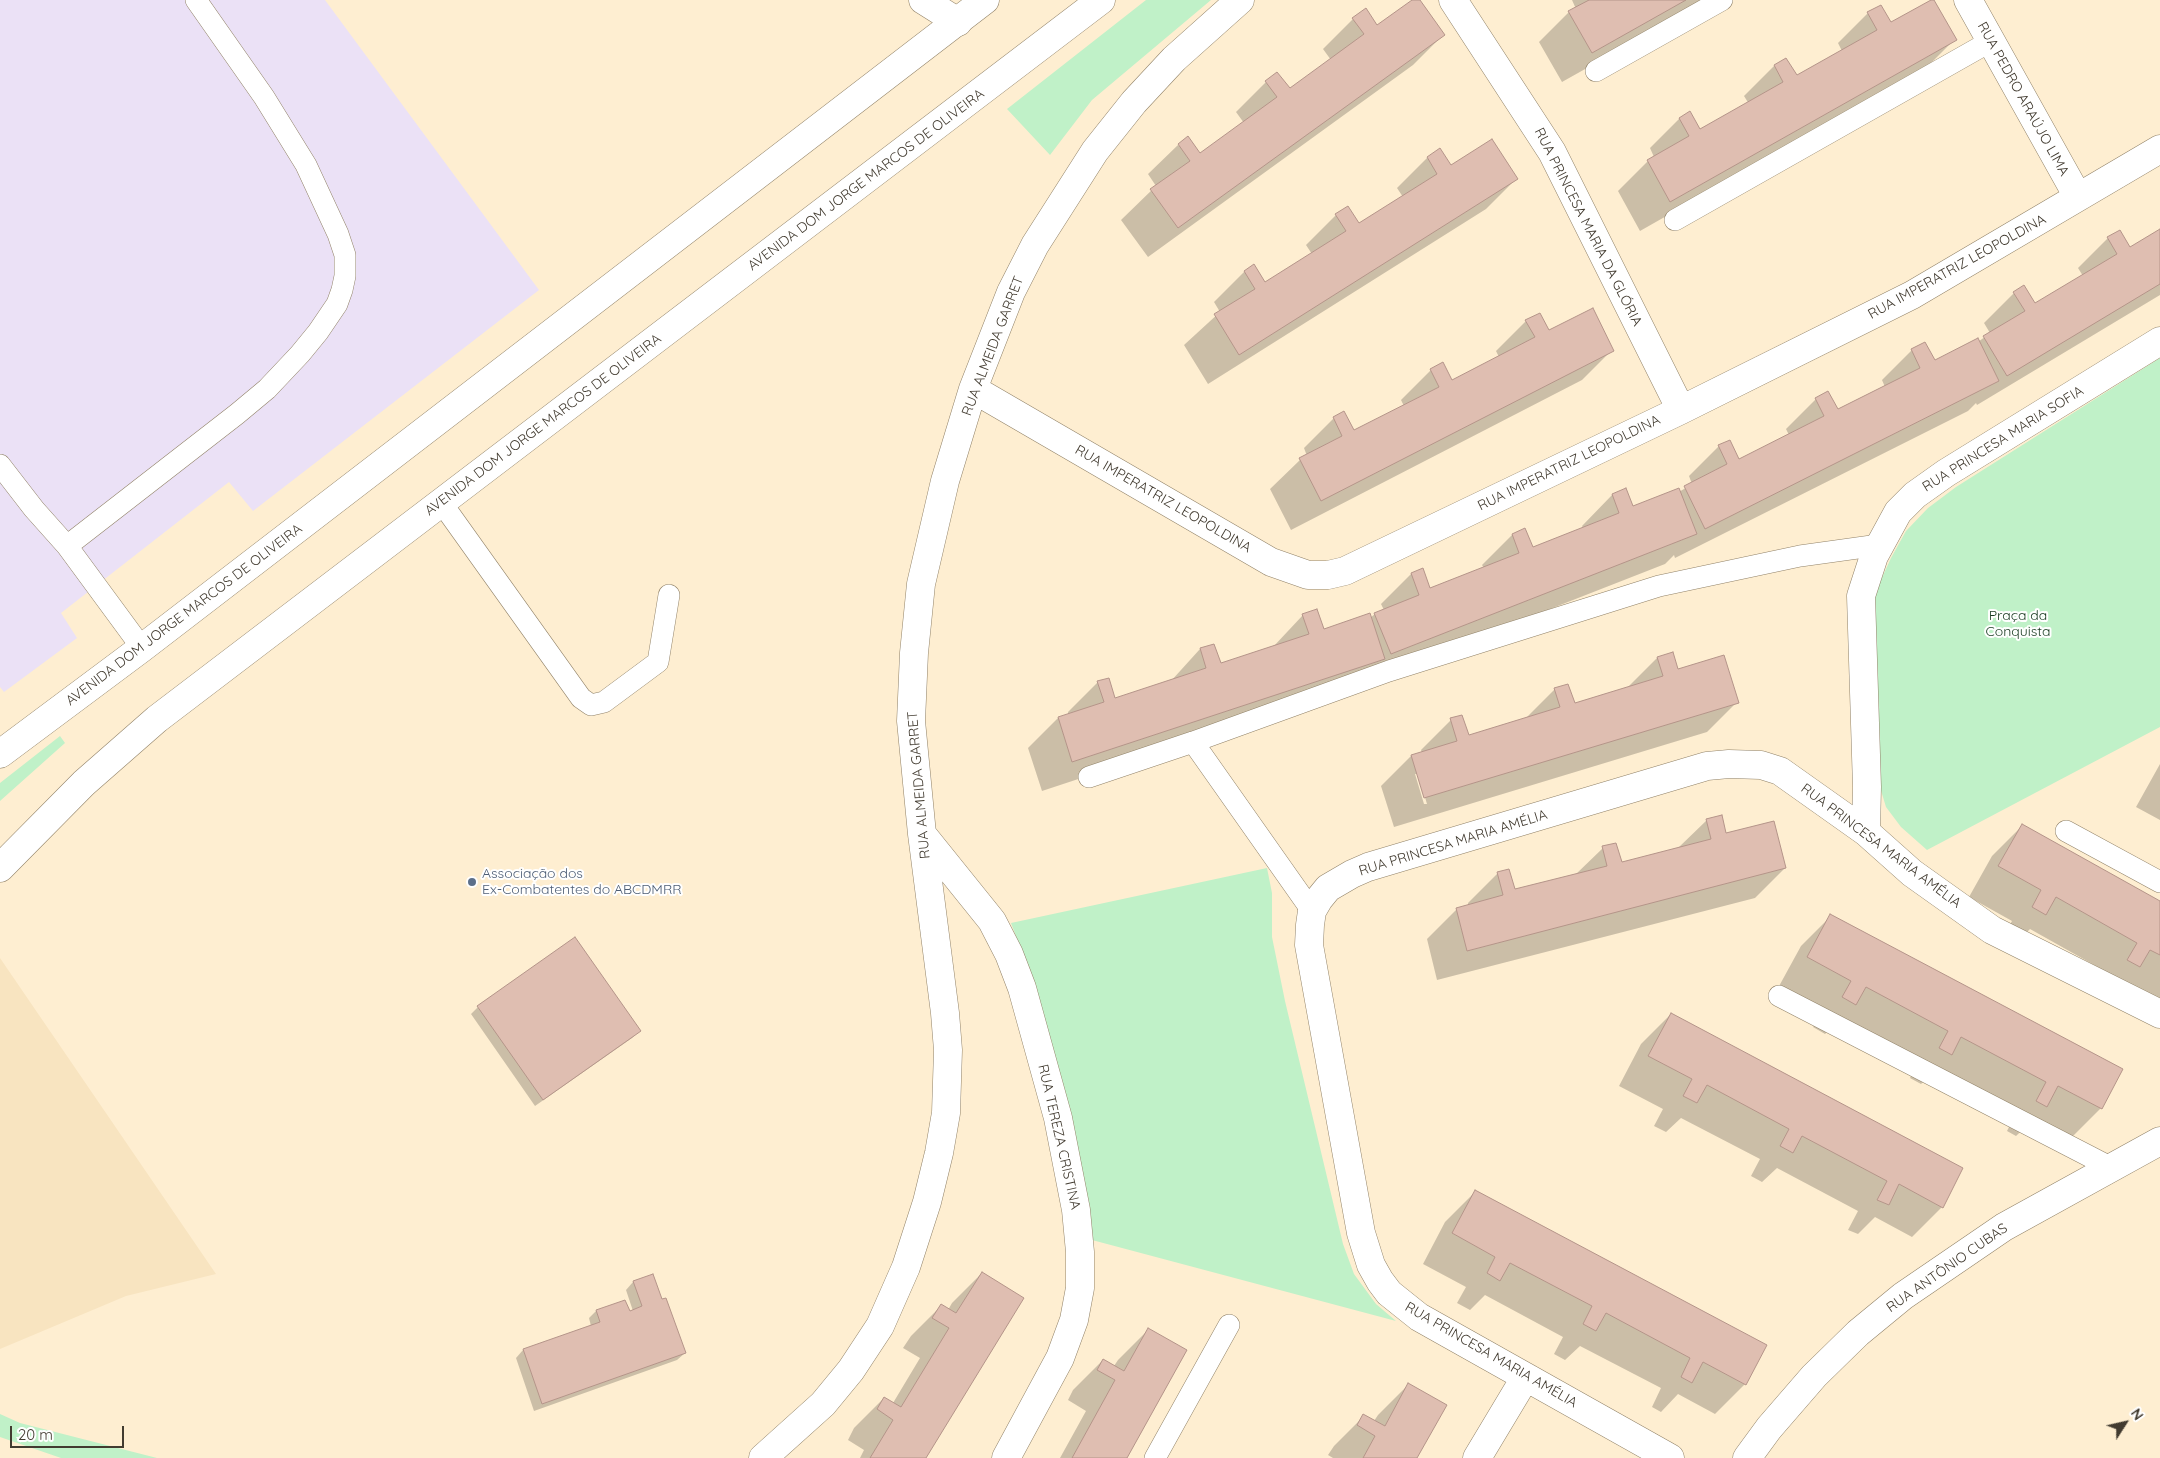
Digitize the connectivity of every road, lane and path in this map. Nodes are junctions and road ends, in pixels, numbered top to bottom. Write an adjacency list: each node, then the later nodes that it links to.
1 (196, 0): 21 (lane)
2 (923, 0): 9 (street)
3 (985, 0): 9 (street, AVENIDA DOM JORGE MARCOS DE OLIVEIRA)
4 (1101, 0): 19 (street, AVENIDA DOM JORGE MARCOS DE OLIVEIRA)
5 (1240, 0): 16 (street, RUA ALMEIDA GARRET)
6 (1453, 0): 17 (street, RUA PRINCESA MARIA DA GLÓRIA)
7 (1722, 0): 11 (lane)
8 (1968, 0): 10 (street, RUA PEDRO ARAÚJO LIMA)
9 (958, 22): 23 (street, AVENIDA DOM JORGE MARCOS DE OLIVEIRA)
10 (1991, 41): 13 (street, RUA PEDRO ARAÚJO LIMA); 14 (lane)
11 (1596, 71)
12 (2160, 149): 13 (street, RUA IMPERATRIZ LEOPOLDINA)
13 (2078, 197): 17 (street, RUA IMPERATRIZ LEOPOLDINA)
14 (1676, 220)
15 (2160, 341): 20 (street, RUA PRINCESA MARIA SOFIA)
16 (973, 389): 17 (street, RUA IMPERATRIZ LEOPOLDINA); 29 (street, RUA ALMEIDA GARRET)
17 (1681, 410)
18 (0, 466): 21 (lane)
19 (441, 502): 22 (lane); 30 (street, AVENIDA DOM JORGE MARCOS DE OLIVEIRA)
20 (1879, 545): 24 (lane); 28 (street, RUA PRINCESA MARIA SOFIA)
21 (67, 546): 23 (lane)
22 (669, 595)
23 (142, 648): 25 (street, AVENIDA DOM JORGE MARCOS DE OLIVEIRA)
24 (1193, 742): 26 (lane); 32 (lane)
25 (0, 754)
26 (1089, 777)
27 (2066, 831): 31 (lane)
28 (1866, 832): 32 (street, RUA PRINCESA MARIA AMÉLIA); 34 (street, RUA PRINCESA MARIA AMÉLIA)
29 (922, 834): 39 (street, RUA ALMEIDA GARRET); 40 (street, RUA TEREZA CRISTINA)
30 (0, 868)
31 (2160, 882)
32 (1312, 911): 38 (street, RUA PRINCESA MARIA AMÉLIA)
33 (1779, 996): 36 (lane)
34 (2160, 1014)
35 (2160, 1141): 36 (street, RUA ANTÔNIO CUBAS)
36 (2110, 1167): 44 (street, RUA ANTÔNIO CUBAS)
37 (1228, 1325): 41 (lane)
38 (1526, 1378): 42 (street); 43 (street, RUA PRINCESA MARIA AMÉLIA)
39 (764, 1458)
40 (1006, 1458)
41 (1155, 1458)
42 (1477, 1458)
43 (1670, 1458)
44 (1747, 1458)

